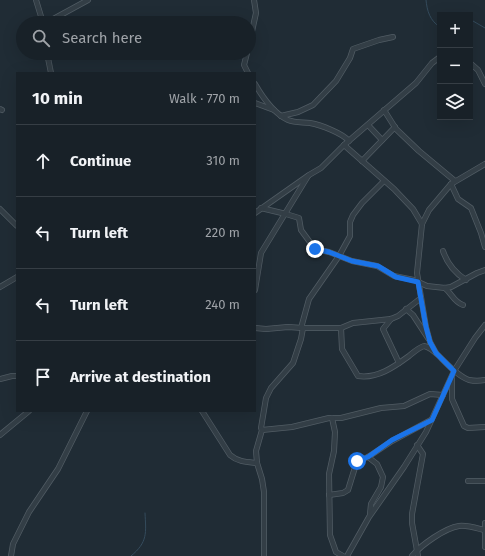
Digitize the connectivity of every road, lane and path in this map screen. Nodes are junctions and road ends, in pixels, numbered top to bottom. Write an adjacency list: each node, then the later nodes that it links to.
1 (36, 0): 4 (street)
2 (88, 0): 5 (street)
3 (254, 0): 6 (street)
4 (42, 16)
5 (57, 16)
6 (255, 16)
7 (393, 37): 19 (street)
8 (437, 59): 18 (street)
9 (48, 60): 12 (street)
10 (245, 60): 13 (street)
11 (473, 66): 14 (street)
12 (51, 72)
13 (248, 72)
14 (485, 84)
15 (256, 86): 17 (street)
16 (256, 103): 17 (street)
17 (274, 110): 19 (street)
18 (384, 110): 20 (street); 21 (street)
19 (281, 116): 23 (street)
20 (368, 125): 22 (street); 23 (street)
21 (395, 127): 22 (street); 29 (street)
22 (382, 140): 25 (street)
23 (349, 141): 24 (street)
24 (344, 145): 25 (street); 27 (street)
25 (362, 161): 28 (street)
26 (485, 164): 29 (street)
27 (309, 175): 31 (street); 32 (street)
28 (384, 181): 33 (street); 38 (street)
29 (453, 183): 33 (street); 35 (street)
30 (0, 209): 34 (street)
31 (257, 210): 32 (street)
32 (286, 214): 38 (street); 43 (street)
33 (422, 224): 42 (street)
34 (16, 225)
35 (483, 236): 36 (street)
36 (485, 247)
37 (443, 251): 41 (street)
38 (339, 256): 42 (street); 51 (street)
39 (485, 270): 41 (street)
40 (16, 278): 44 (street)
41 (466, 280): 45 (street)
42 (418, 282): 45 (street); 46 (street)
43 (256, 284)
44 (0, 287)
45 (445, 288): 47 (street)
46 (421, 298): 48 (street); 54 (street)
47 (463, 305)
48 (406, 309): 49 (street); 54 (street)
49 (391, 319): 52 (street); 56 (street)
50 (256, 328): 51 (street)
51 (302, 328): 52 (street); 69 (street)
52 (340, 328): 56 (street)
53 (484, 329): 57 (street)
54 (430, 342): 55 (street)
55 (436, 353): 56 (street); 57 (street)
56 (399, 363)
57 (454, 371): 59 (street); 61 (street)
58 (16, 376): 60 (street)
59 (452, 377): 62 (street); 68 (street)
60 (0, 379)
61 (485, 380)
62 (443, 395): 66 (street); 67 (street)
63 (28, 412): 70 (street)
64 (86, 412): 82 (street)
65 (203, 412): 73 (street)
66 (332, 418): 69 (street); 76 (street)
67 (432, 420): 71 (street); 72 (street)
68 (485, 427)
69 (262, 430): 73 (street)
70 (0, 435)
71 (417, 445): 77 (street); 81 (street)
72 (368, 457): 76 (street); 77 (street)
73 (257, 462): 83 (street)
74 (485, 480): 75 (street)
75 (468, 481)
76 (328, 495): 84 (street)
77 (369, 517): 85 (street)
78 (485, 523): 79 (street)
79 (484, 530): 80 (street); 81 (street)
80 (485, 547)
81 (417, 550): 86 (street); 87 (street)
82 (11, 556)
83 (264, 556)
84 (342, 556)
85 (347, 556)
86 (412, 556)
87 (418, 556)

